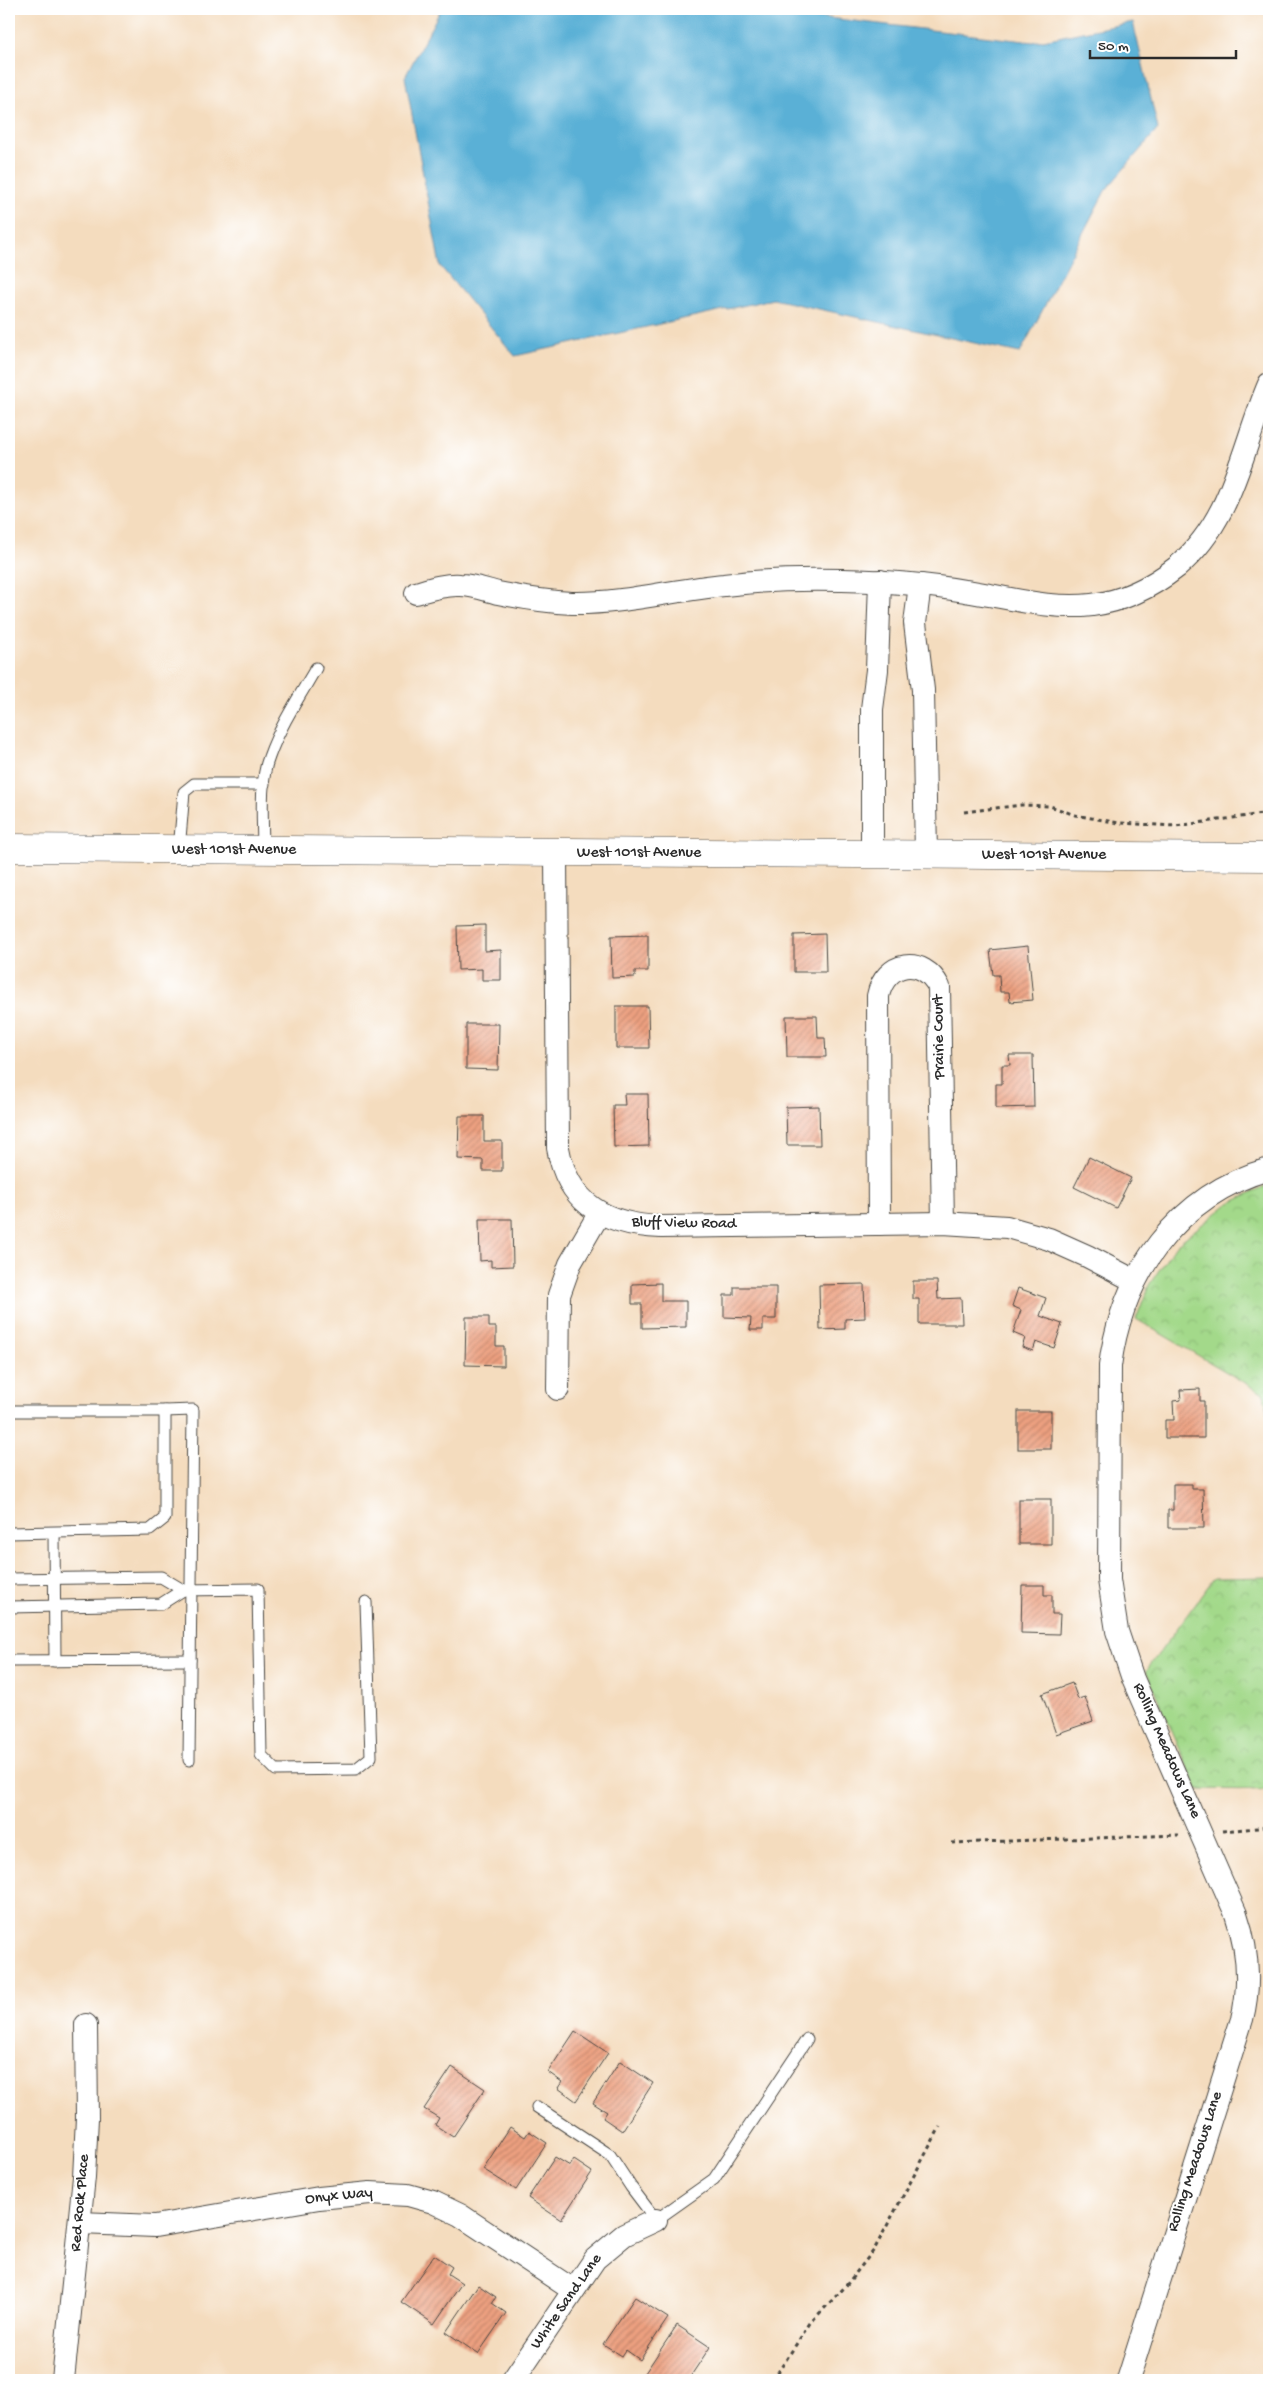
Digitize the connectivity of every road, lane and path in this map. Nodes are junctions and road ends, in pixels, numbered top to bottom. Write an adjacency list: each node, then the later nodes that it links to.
1 (1269, 384): 3 (street)
2 (880, 581): 3 (street); 4 (street); 13 (street)
3 (920, 585): 14 (street)
4 (416, 593)
5 (316, 668): 6 (lane)
6 (264, 784): 10 (lane); 11 (lane)
7 (964, 812): 8 (path)
8 (1269, 813)
9 (9, 848): 10 (street, West 101st Avenue)
10 (179, 850): 11 (street, West 101st Avenue)
11 (262, 850): 12 (street, West 101st Avenue)
12 (556, 852): 13 (street, West 101st Avenue); 17 (street, Bluff View Road)
13 (872, 854): 14 (street, West 101st Avenue)
14 (926, 855): 15 (street, West 101st Avenue)
15 (1269, 857)
16 (1269, 1169): 20 (street, Rolling Meadows Lane)
17 (600, 1214): 19 (street, Bluff View Road); 21 (street)
18 (943, 1223): 19 (street, Bluff View Road); 19 (street, Prairie Court); 20 (street, Bluff View Road)
19 (879, 1224)
20 (1135, 1281): 37 (street, Rolling Meadows Lane)
21 (558, 1389)
22 (9, 1411): 23 (lane)
23 (166, 1411): 25 (lane); 28 (lane)
24 (9, 1533): 25 (lane)
25 (54, 1533): 27 (lane)
26 (9, 1579): 27 (lane)
27 (54, 1579): 28 (lane); 30 (lane)
28 (187, 1590): 29 (lane); 30 (lane); 33 (lane)
29 (366, 1602)
30 (55, 1606): 31 (lane); 34 (lane)
31 (9, 1607)
32 (9, 1660): 34 (lane)
33 (190, 1660): 34 (lane); 35 (lane)
34 (55, 1661)
35 (189, 1760)
36 (1269, 1827): 37 (path)
37 (1202, 1832): 38 (path); 49 (street, Rolling Meadows Lane)
38 (952, 1843)
39 (86, 2025): 44 (street, Red Rock Place)
40 (807, 2039): 43 (lane)
41 (538, 2107): 43 (lane)
42 (940, 2127): 48 (path)
43 (656, 2220): 45 (street, White Sand Lane)
44 (80, 2223): 45 (street, Onyx Way); 46 (street, Red Rock Place)
45 (573, 2290): 47 (street, White Sand Lane)
46 (63, 2380)
47 (513, 2380)
48 (773, 2380)
49 (1128, 2380)

